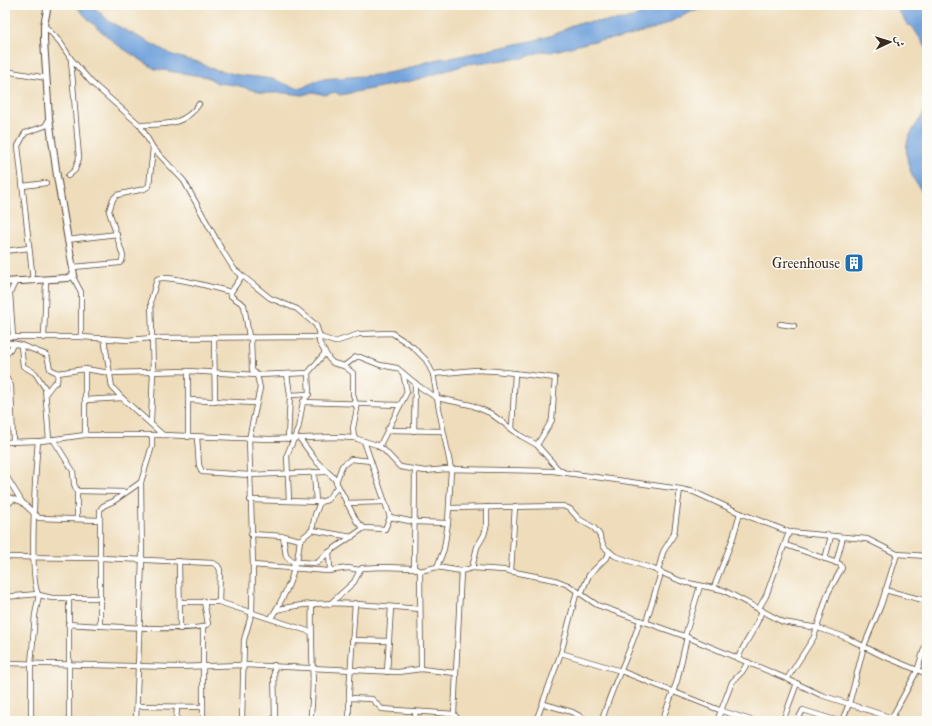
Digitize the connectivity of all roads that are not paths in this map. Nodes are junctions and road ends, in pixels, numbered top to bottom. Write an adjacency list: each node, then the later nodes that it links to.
1 (48, 5): 2 (street)
2 (44, 25): 4 (street); 6 (street)
3 (5, 54): 5 (street)
4 (71, 59): 9 (street); 11 (street)
5 (6, 71): 6 (street)
6 (47, 78): 8 (street)
7 (199, 104): 9 (street)
8 (50, 118): 13 (street); 15 (street)
9 (140, 125): 10 (street)
10 (153, 148): 14 (street); 19 (street)
11 (68, 176)
12 (46, 183): 13 (street)
13 (23, 186): 16 (street)
14 (117, 234): 15 (street); 18 (street)
15 (67, 240): 18 (street)
16 (29, 248): 17 (street); 22 (street)
17 (5, 251)
18 (73, 267): 20 (street)
19 (242, 276): 25 (street); 31 (street)
20 (73, 277): 21 (street); 30 (street)
21 (46, 280): 22 (street); 32 (street)
22 (33, 281): 24 (street)
23 (5, 282): 24 (street)
24 (15, 282): 29 (street)
25 (231, 292): 34 (street); 36 (street)
26 (780, 324): 27 (street)
27 (794, 326)
28 (5, 337): 29 (street)
29 (13, 337): 32 (street)
30 (81, 337): 32 (street); 33 (street)
31 (320, 337): 36 (street); 40 (street); 53 (street)
32 (44, 338)
33 (104, 338): 34 (street); 49 (street)
34 (152, 338): 35 (street); 45 (street)
35 (214, 338): 36 (street); 46 (street)
36 (250, 338): 54 (street)
37 (5, 342): 38 (street)
38 (14, 344): 39 (street); 41 (street)
39 (21, 346): 48 (street); 57 (street)
40 (325, 354): 42 (street); 50 (street)
41 (5, 356)
42 (344, 366): 51 (street); 67 (street)
43 (85, 369): 48 (street); 49 (street); 62 (street)
44 (188, 371): 45 (street); 46 (street); 63 (street)
45 (153, 372): 49 (street); 69 (street)
46 (215, 372): 54 (street); 64 (street)
47 (515, 372): 53 (street); 70 (street); 88 (street)
48 (58, 373): 57 (street)
49 (110, 373): 60 (street)
50 (308, 373): 52 (street); 58 (street)
51 (403, 373): 56 (street); 68 (street)
52 (287, 374): 54 (street); 59 (street)
53 (433, 374): 61 (street)
54 (257, 375): 66 (street)
55 (5, 376): 84 (street)
56 (415, 383): 61 (street); 72 (street)
57 (46, 393): 80 (street)
58 (309, 394): 59 (street); 65 (street)
59 (290, 395): 82 (street)
60 (122, 398): 62 (street); 69 (street)
61 (437, 398): 70 (street); 73 (street)
62 (85, 400): 74 (street)
63 (188, 400): 64 (street); 77 (street)
64 (215, 402): 66 (street)
65 (303, 402): 67 (street); 82 (street)
66 (256, 403): 81 (street)
67 (356, 404): 68 (street); 79 (street)
68 (400, 405): 71 (street)
69 (151, 422): 75 (street)
70 (512, 429): 88 (street)
71 (387, 430): 72 (street); 89 (street)
72 (414, 431): 73 (street)
73 (443, 431): 91 (street)
74 (85, 435): 76 (street); 80 (street)
75 (164, 435): 76 (street); 77 (street)
76 (152, 436): 99 (street)
77 (188, 437): 78 (street)
78 (198, 437): 81 (street); 98 (street)
79 (354, 438): 83 (street); 86 (street)
80 (51, 439): 85 (street); 102 (street)
81 (249, 439): 82 (street); 98 (street)
82 (290, 439): 83 (street); 96 (street)
83 (300, 439): 94 (street)
84 (13, 441): 85 (street); 87 (street)
85 (38, 441): 116 (street)
86 (364, 441): 89 (street); 90 (street)
87 (5, 442)
88 (537, 445): 97 (street)
89 (379, 446): 92 (street)
90 (371, 461): 100 (street); 110 (street)
91 (451, 469): 92 (street); 97 (street); 115 (street)
92 (415, 470): 121 (street)
93 (314, 472): 94 (street); 96 (street); 109 (street)
94 (326, 472): 100 (street)
95 (5, 474): 108 (street)
96 (287, 474): 98 (street); 107 (street)
97 (572, 474): 101 (street)
98 (250, 476): 106 (street)
99 (140, 482): 103 (street); 140 (street)
100 (337, 484): 109 (street); 111 (street)
101 (680, 489): 117 (street); 156 (street)
102 (77, 491): 103 (street); 119 (street)
103 (125, 492): 120 (street)
104 (5, 496): 105 (street)
105 (13, 499): 108 (street); 114 (street)
106 (250, 500): 107 (street); 126 (street)
107 (289, 501): 109 (street)
108 (22, 502): 116 (street)
109 (318, 502): 124 (street)
110 (385, 502): 111 (street); 118 (street)
111 (346, 503): 123 (street)
112 (515, 506): 113 (street); 133 (street); 155 (street)
113 (487, 507): 115 (street); 149 (street)
114 (5, 508)
115 (450, 508): 122 (street)
116 (34, 513): 119 (street); 138 (street)
117 (740, 513): 125 (street); 158 (street)
118 (390, 517): 121 (street); 123 (street)
119 (77, 519): 120 (street)
120 (100, 520): 139 (street)
121 (414, 522): 122 (street); 148 (street)
122 (448, 523): 147 (street)
123 (364, 528): 129 (street)
124 (312, 530): 129 (street); 131 (street)
125 (789, 532): 128 (street); 132 (street)
126 (251, 534): 127 (street); 146 (street)
127 (283, 536): 131 (street); 145 (street)
128 (830, 536): 130 (street); 141 (street)
129 (352, 537): 134 (street)
130 (843, 537): 135 (street); 144 (street)
131 (300, 540): 145 (street)
132 (786, 545): 141 (street); 174 (street)
133 (609, 551): 156 (street); 160 (street)
134 (329, 552): 143 (street); 151 (street)
135 (897, 554): 136 (street); 159 (street)
136 (927, 556)
137 (5, 557): 138 (street)
138 (34, 557): 139 (street); 161 (street)
139 (101, 558): 140 (street); 164 (street)
140 (142, 559): 142 (street); 182 (street)
141 (825, 559): 144 (street)
142 (179, 561): 167 (street); 168 (street)
143 (317, 563): 145 (street); 150 (street)
144 (836, 563): 184 (street)
145 (295, 564): 146 (street); 150 (street); 175 (street)
146 (253, 565): 176 (street)
147 (437, 567): 153 (street); 154 (street)
148 (414, 568): 152 (street); 154 (street)
149 (472, 568): 153 (street); 155 (street)
150 (316, 570): 151 (street)
151 (330, 570): 152 (street)
152 (360, 570): 171 (street)
153 (461, 570): 208 (street)
154 (420, 571): 173 (street)
155 (511, 571): 160 (street)
156 (659, 572): 157 (street); 179 (street)
157 (700, 586): 158 (street); 187 (street)
158 (714, 587): 174 (street)
159 (885, 590): 166 (street); 191 (street)
160 (579, 592): 178 (street); 192 (street)
161 (38, 595): 162 (street); 163 (street); 196 (street)
162 (5, 597)
163 (69, 598): 164 (street); 180 (street)
164 (101, 598): 181 (street)
165 (204, 601): 167 (street); 168 (street); 183 (street)
166 (927, 601)
167 (180, 602): 185 (street)
168 (219, 602): 176 (street)
169 (355, 603): 171 (street); 172 (street); 188 (street)
170 (312, 604): 171 (street); 175 (street); 186 (street)
171 (330, 604)
172 (391, 607): 173 (street); 190 (street)
173 (420, 609): 204 (street)
174 (760, 609): 184 (street); 193 (street)
175 (276, 610): 177 (street)
176 (252, 612): 177 (street); 198 (street)
177 (271, 618): 186 (street)
178 (640, 620): 179 (street); 207 (street)
179 (646, 622): 187 (street)
180 (68, 624): 181 (street); 197 (street)
181 (100, 626): 182 (street)
182 (140, 627): 185 (street); 200 (street)
183 (203, 627): 185 (street); 201 (street)
184 (818, 628): 191 (street); 210 (street)
185 (180, 629)
186 (311, 632): 202 (street)
187 (686, 637): 193 (street); 212 (street)
188 (352, 640): 190 (street); 203 (street)
189 (927, 640): 205 (street)
190 (388, 641): 206 (street)
191 (864, 646): 205 (street); 215 (street)
192 (561, 653): 207 (street); 214 (street)
193 (738, 658): 194 (street)
194 (748, 662): 210 (street); 219 (street)
195 (5, 663): 196 (street)
196 (32, 664): 197 (street); 223 (street)
197 (68, 665): 200 (street); 224 (street)
198 (244, 665): 199 (street); 201 (street); 228 (street)
199 (274, 665): 202 (street); 229 (street)
200 (138, 666): 201 (street); 216 (street)
201 (202, 666): 218 (street)
202 (314, 667): 203 (street); 230 (street)
203 (350, 669): 206 (street); 213 (street)
204 (421, 669): 206 (street); 208 (street)
205 (917, 671): 209 (street); 222 (street)
206 (387, 672)
207 (621, 672): 212 (street); 236 (street)
208 (455, 673): 221 (street)
209 (927, 674)
210 (787, 679): 211 (street)
211 (797, 683): 215 (street); 240 (street)
212 (673, 691): 219 (street); 237 (street)
213 (349, 698): 220 (street); 231 (street)
214 (544, 704): 234 (street); 235 (street)
215 (849, 704): 222 (street); 243 (street)
216 (137, 706): 217 (street); 225 (street)
217 (177, 707): 218 (street); 226 (street)
218 (203, 707): 227 (street)
219 (722, 711): 238 (street); 239 (street)
220 (415, 712): 221 (street); 232 (street)
221 (454, 714): 233 (street)
222 (891, 719): 244 (street)
223 (31, 721)
224 (69, 721)
225 (136, 721)
226 (176, 721)
227 (203, 721)
228 (242, 721)
229 (275, 721)
230 (310, 721)
231 (349, 721)
232 (416, 721)
233 (459, 721)
234 (536, 721)
235 (589, 721)
236 (602, 721)
237 (663, 721)
238 (717, 721)
239 (754, 721)
240 (783, 721)
241 (797, 721): 242 (street)
242 (838, 721)
243 (842, 721)
244 (902, 721)

